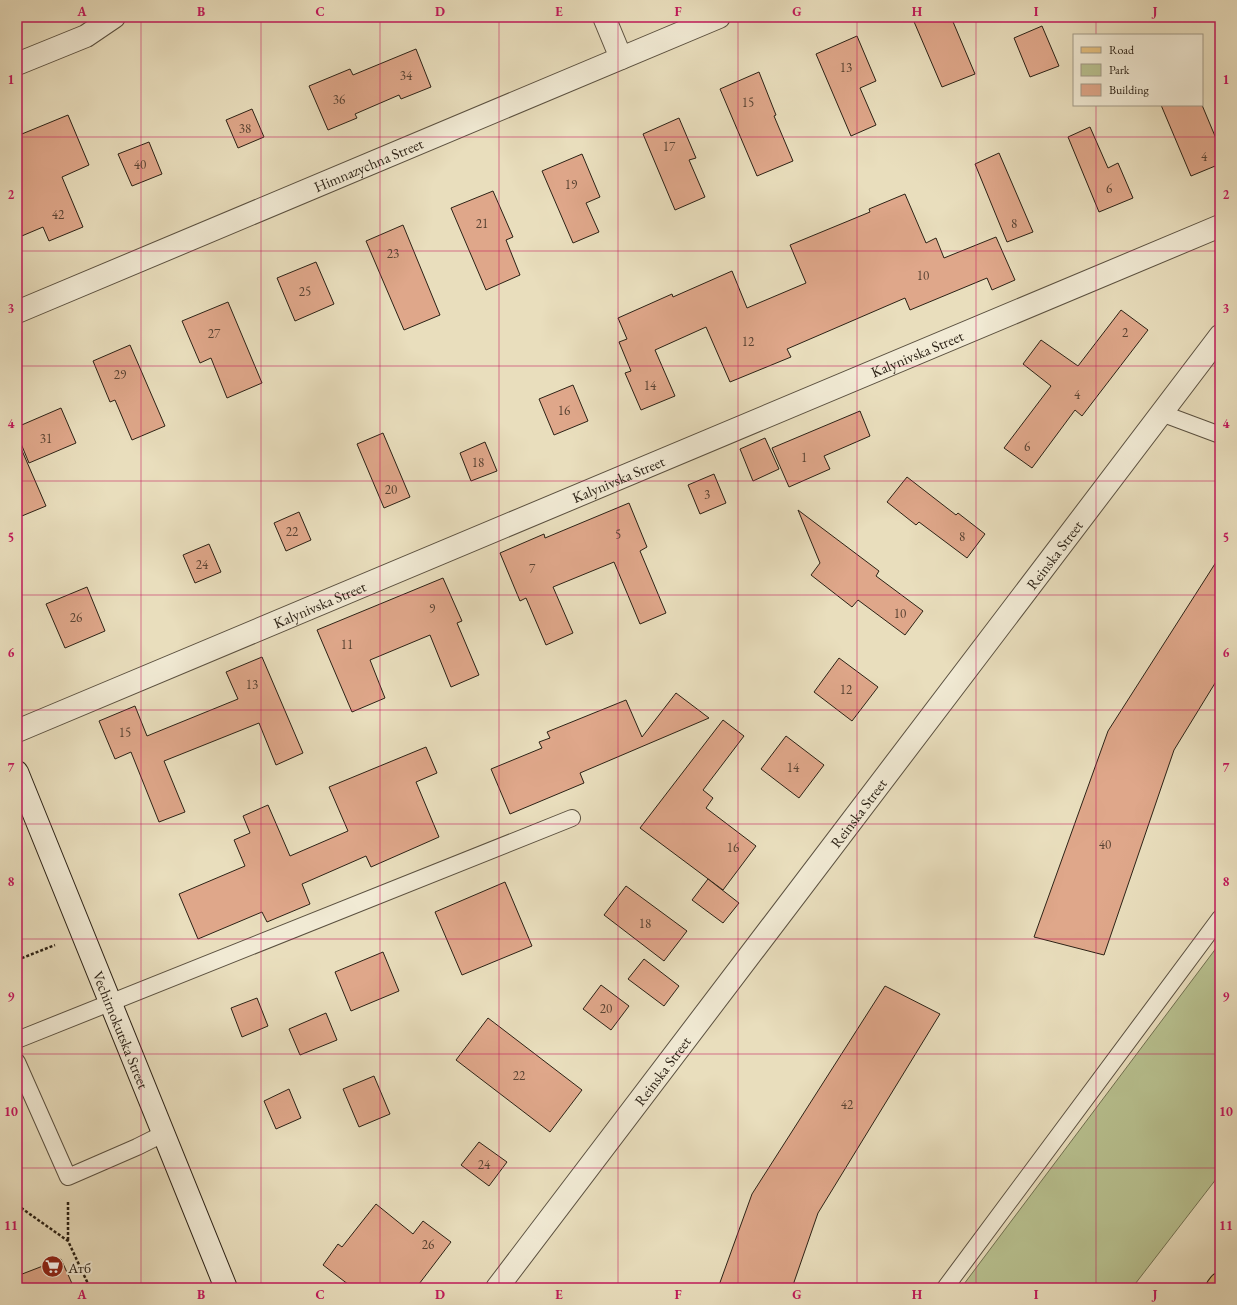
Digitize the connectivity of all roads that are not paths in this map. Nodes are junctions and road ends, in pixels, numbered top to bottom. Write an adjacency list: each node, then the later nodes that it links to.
1 (114, 17): 5 (street)
2 (604, 17): 4 (street)
3 (719, 17): 4 (street, Himnazychna Street)
4 (621, 58): 7 (street, Himnazychna Street)
5 (17, 64)
6 (1220, 226): 11 (street, Kalynivska Street)
7 (17, 312)
8 (1220, 336): 9 (street, Reinska Street)
9 (1161, 413): 10 (lane); 21 (street, Reinska Street)
10 (1220, 435)
11 (17, 731)
12 (17, 772): 15 (street, Vechirnokutska Street)
13 (572, 818): 15 (lane)
14 (1220, 918): 22 (lane)
15 (110, 1003): 16 (lane); 18 (street, Vechirnokutska Street)
16 (17, 1040)
17 (17, 1062): 18 (lane)
18 (163, 1134): 20 (street, Vechirnokutska Street)
19 (1220, 1284): 23 (main road)
20 (226, 1288)
21 (496, 1288)
22 (945, 1288)
23 (1217, 1288)

